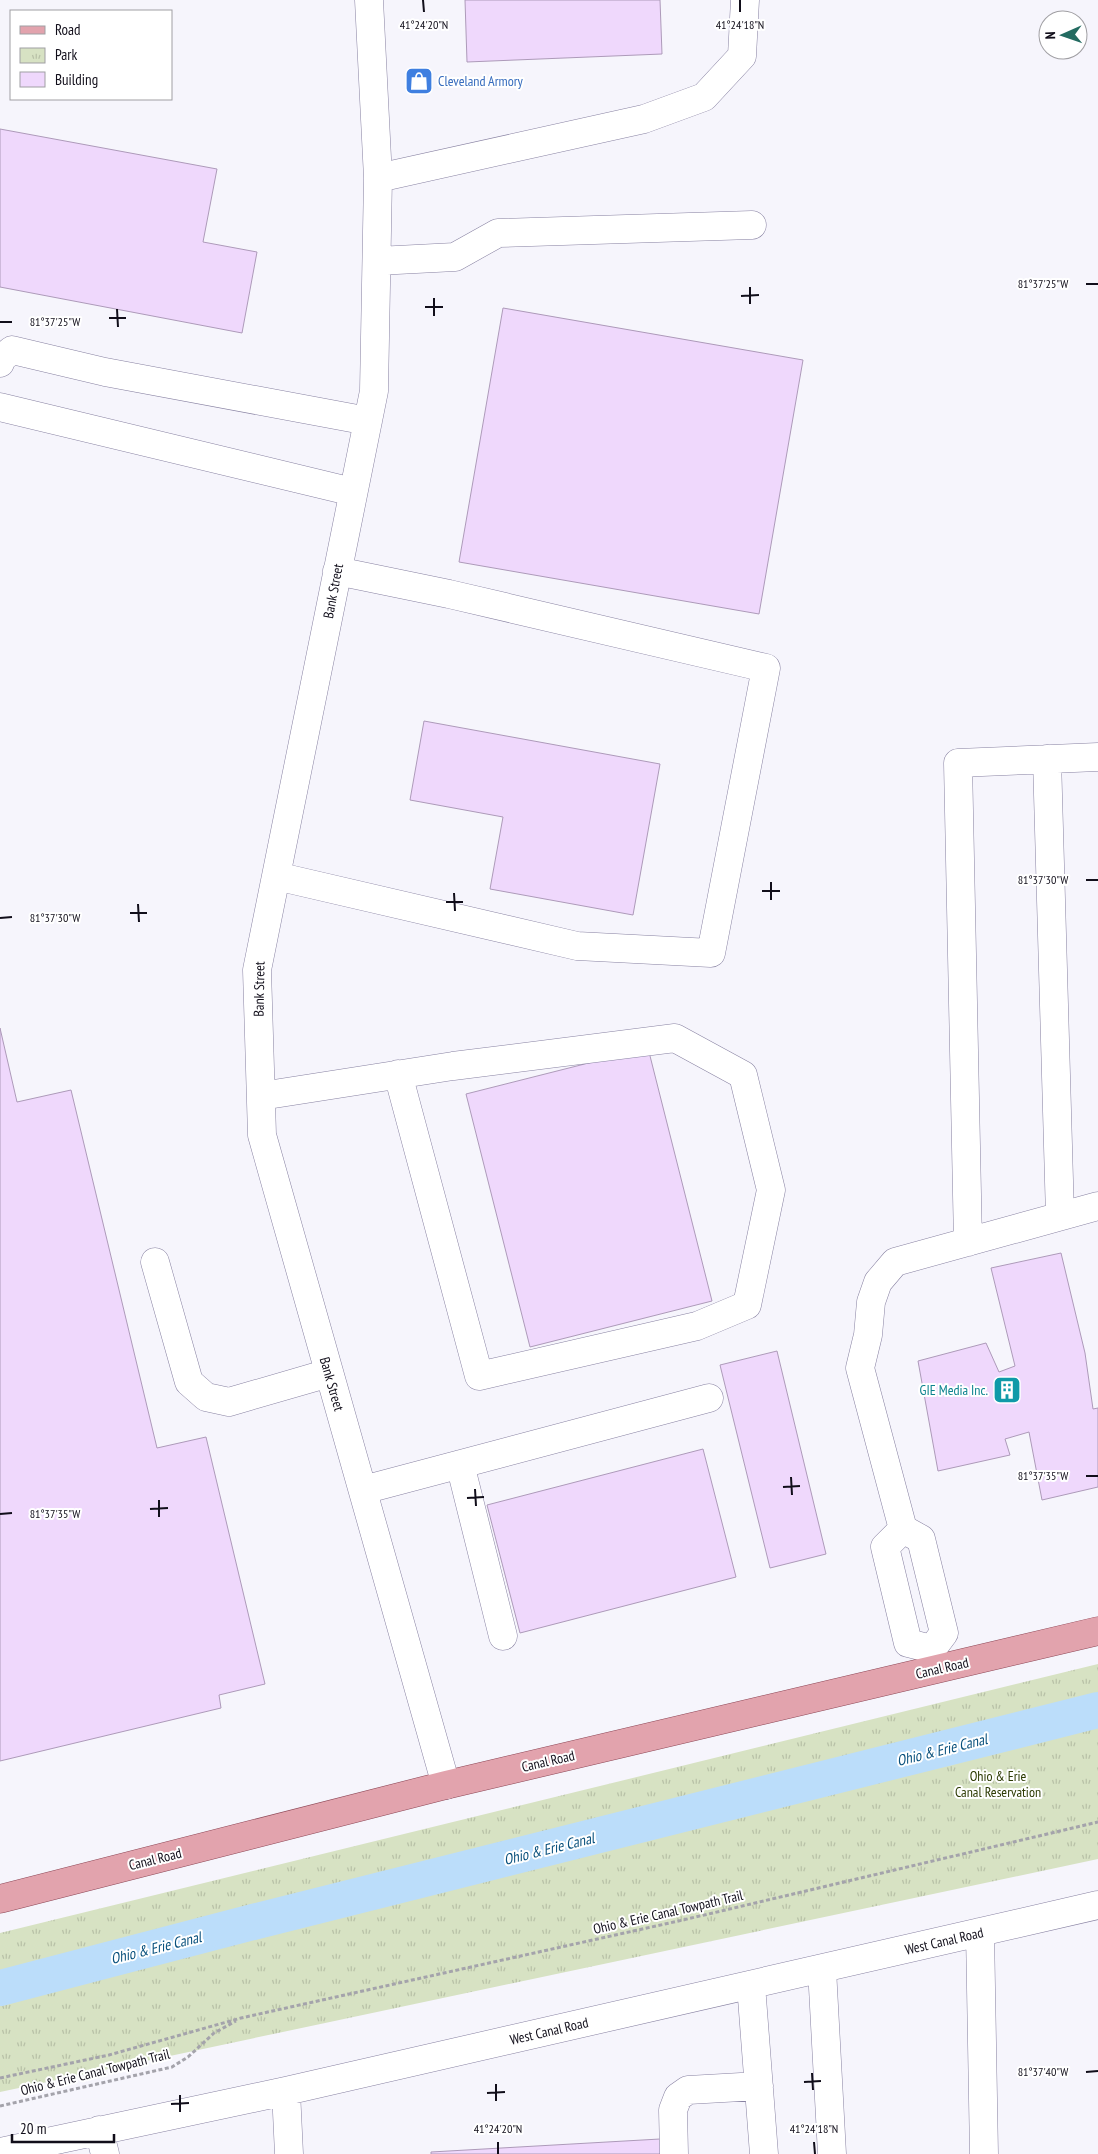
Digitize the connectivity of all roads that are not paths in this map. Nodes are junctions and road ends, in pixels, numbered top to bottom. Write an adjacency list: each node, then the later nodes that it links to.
1 (369, 0): 3 (street, Bank Street)
2 (745, 0): 3 (street)
3 (378, 178): 5 (street, Bank Street)
4 (752, 225): 5 (street)
5 (377, 261): 8 (street, Bank Street)
6 (0, 363): 8 (street)
7 (0, 408): 9 (street)
8 (368, 421): 9 (street, Bank Street)
9 (353, 492): 10 (street, Bank Street)
10 (337, 571): 13 (street, Bank Street); 13 (street)
11 (1098, 757): 12 (street)
12 (1047, 760): 17 (street); 18 (street)
13 (276, 876): 15 (street, Bank Street)
14 (398, 1074): 14 (street); 15 (street)
15 (261, 1096): 20 (street, Bank Street)
16 (1098, 1206): 17 (street)
17 (1060, 1216): 18 (street)
18 (968, 1242): 24 (street)
19 (155, 1262): 20 (street)
20 (330, 1373): 23 (street, Bank Street)
21 (709, 1398): 22 (street)
22 (460, 1464): 23 (street); 26 (street)
23 (363, 1490): 28 (street, Bank Street)
24 (903, 1529): 27 (street); 27 (street)
25 (1098, 1631): 27 (main road, Canal Road)
26 (503, 1636)
27 (935, 1660): 28 (main road, Canal Road)
28 (446, 1785): 29 (main road, Canal Road)
29 (0, 1899)
30 (1098, 1906): 31 (street, West Canal Road)
31 (980, 1932): 32 (street, West Canal Road); 42 (street)
32 (822, 1969): 33 (street, West Canal Road); 41 (street)
33 (752, 1984): 34 (street); 35 (street, West Canal Road)
34 (759, 2086): 39 (street); 40 (street)
35 (286, 2091): 36 (street, West Canal Road); 38 (street)
36 (102, 2142): 37 (street, West Canal Road)
37 (0, 2152)
38 (289, 2154)
39 (674, 2154)
40 (764, 2154)
41 (832, 2154)
42 (984, 2154)

